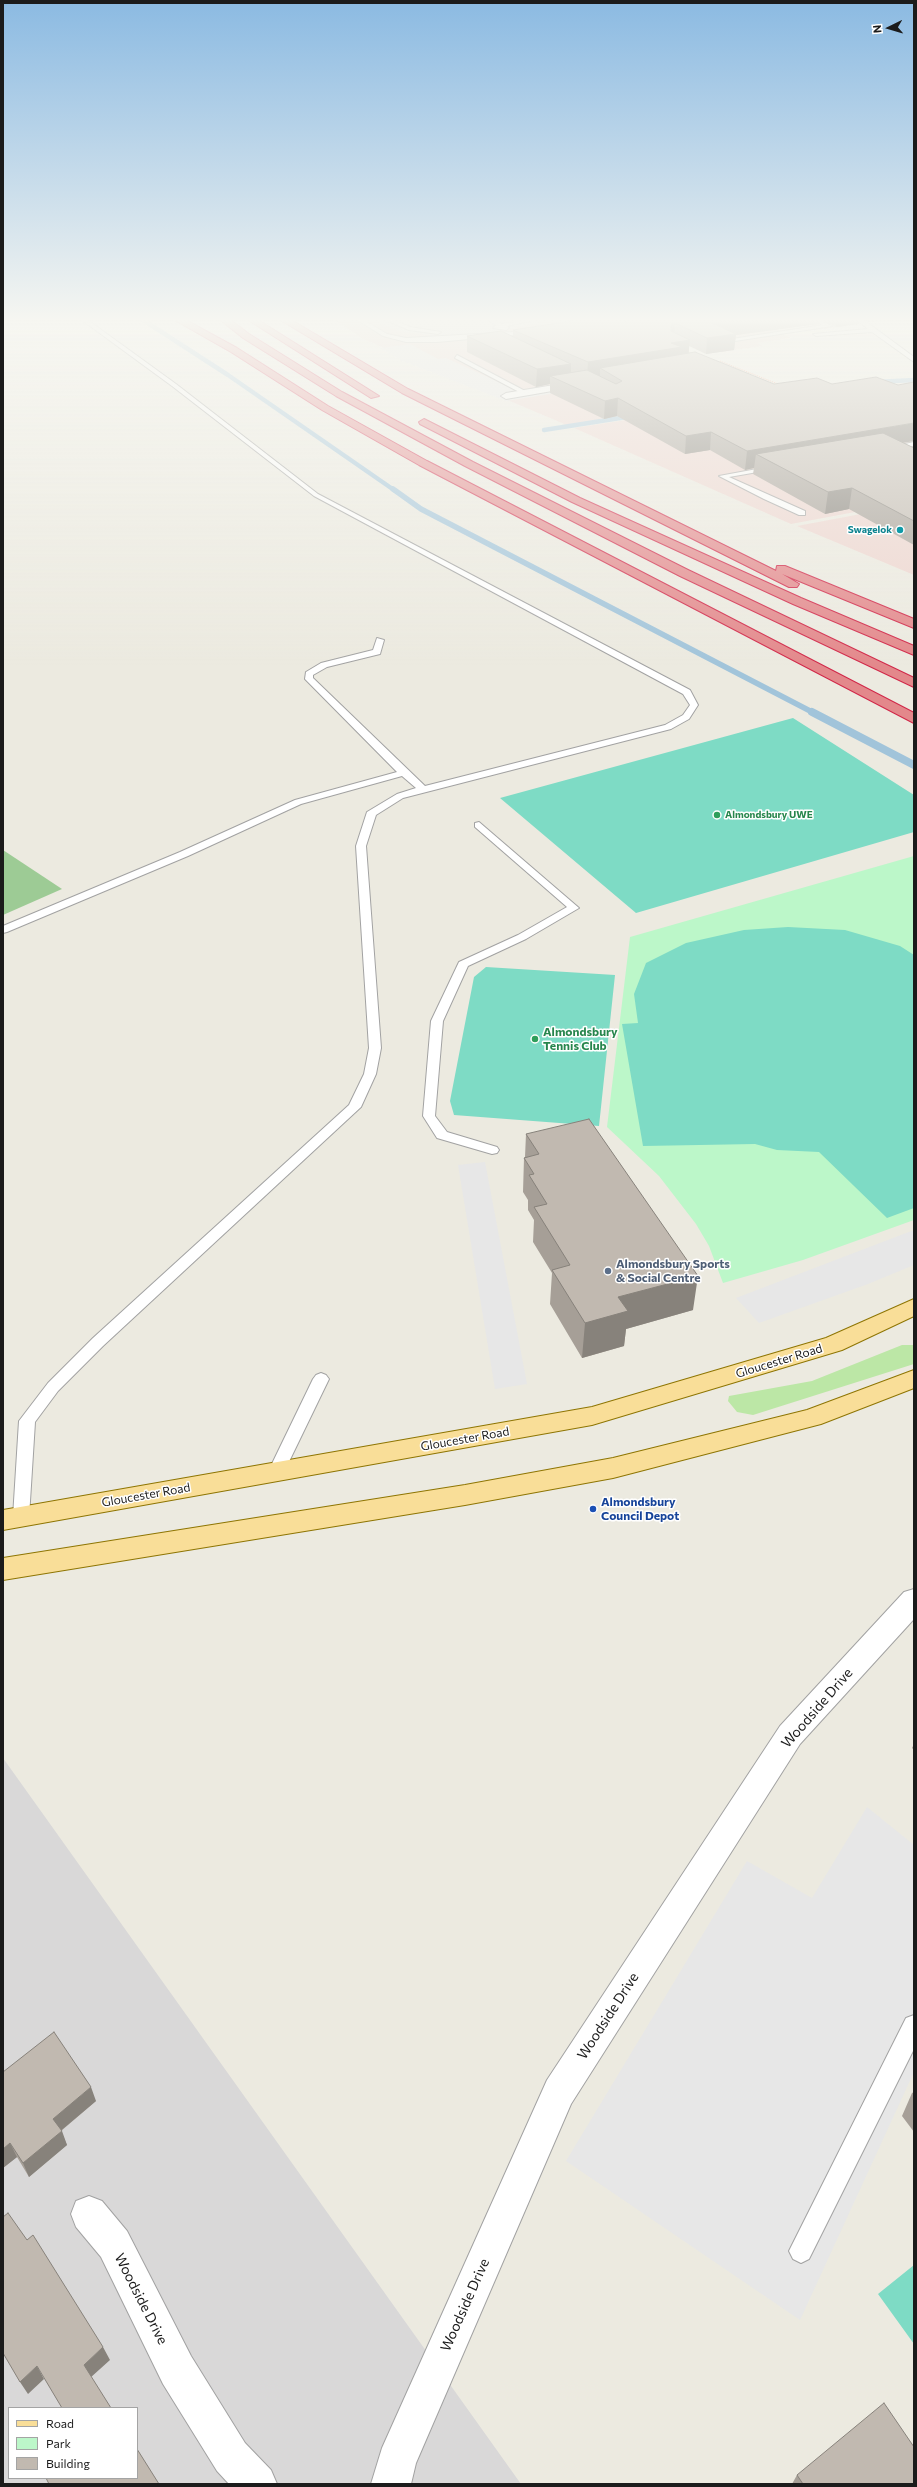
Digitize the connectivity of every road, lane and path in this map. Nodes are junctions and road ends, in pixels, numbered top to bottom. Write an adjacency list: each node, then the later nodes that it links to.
1 (237, 434): 21 (lane)
2 (373, 434): 12 (highway)
3 (413, 434): 18 (highway)
4 (447, 434): 17 (highway)
5 (494, 434): 13 (highway)
6 (914, 444): 7 (lane)
7 (890, 448): 8 (lane); 9 (lane)
8 (883, 449)
9 (902, 454)
10 (783, 466): 11 (lane)
11 (802, 513)
12 (557, 534): 18 (highway); 19 (highway)
13 (707, 540): 14 (highway); 16 (highway)
14 (914, 624)
15 (380, 640): 20 (lane)
16 (914, 647)
17 (914, 651)
18 (914, 683)
19 (914, 719)
20 (404, 773): 21 (lane); 23 (lane)
21 (423, 789): 29 (lane)
22 (479, 825): 24 (lane)
23 (3, 930)
24 (492, 1150)
25 (914, 1307): 28 (main road, Gloucester Road)
26 (321, 1379): 28 (lane)
27 (914, 1379): 30 (main road)
28 (276, 1472): 29 (main road, Gloucester Road)
29 (12, 1518)
30 (3, 1569)
31 (914, 1600): 36 (street, Woodside Drive)
32 (914, 2026): 34 (lane)
33 (89, 2214): 35 (street, Woodside Drive)
34 (801, 2251)
35 (256, 2484)
36 (391, 2484)

